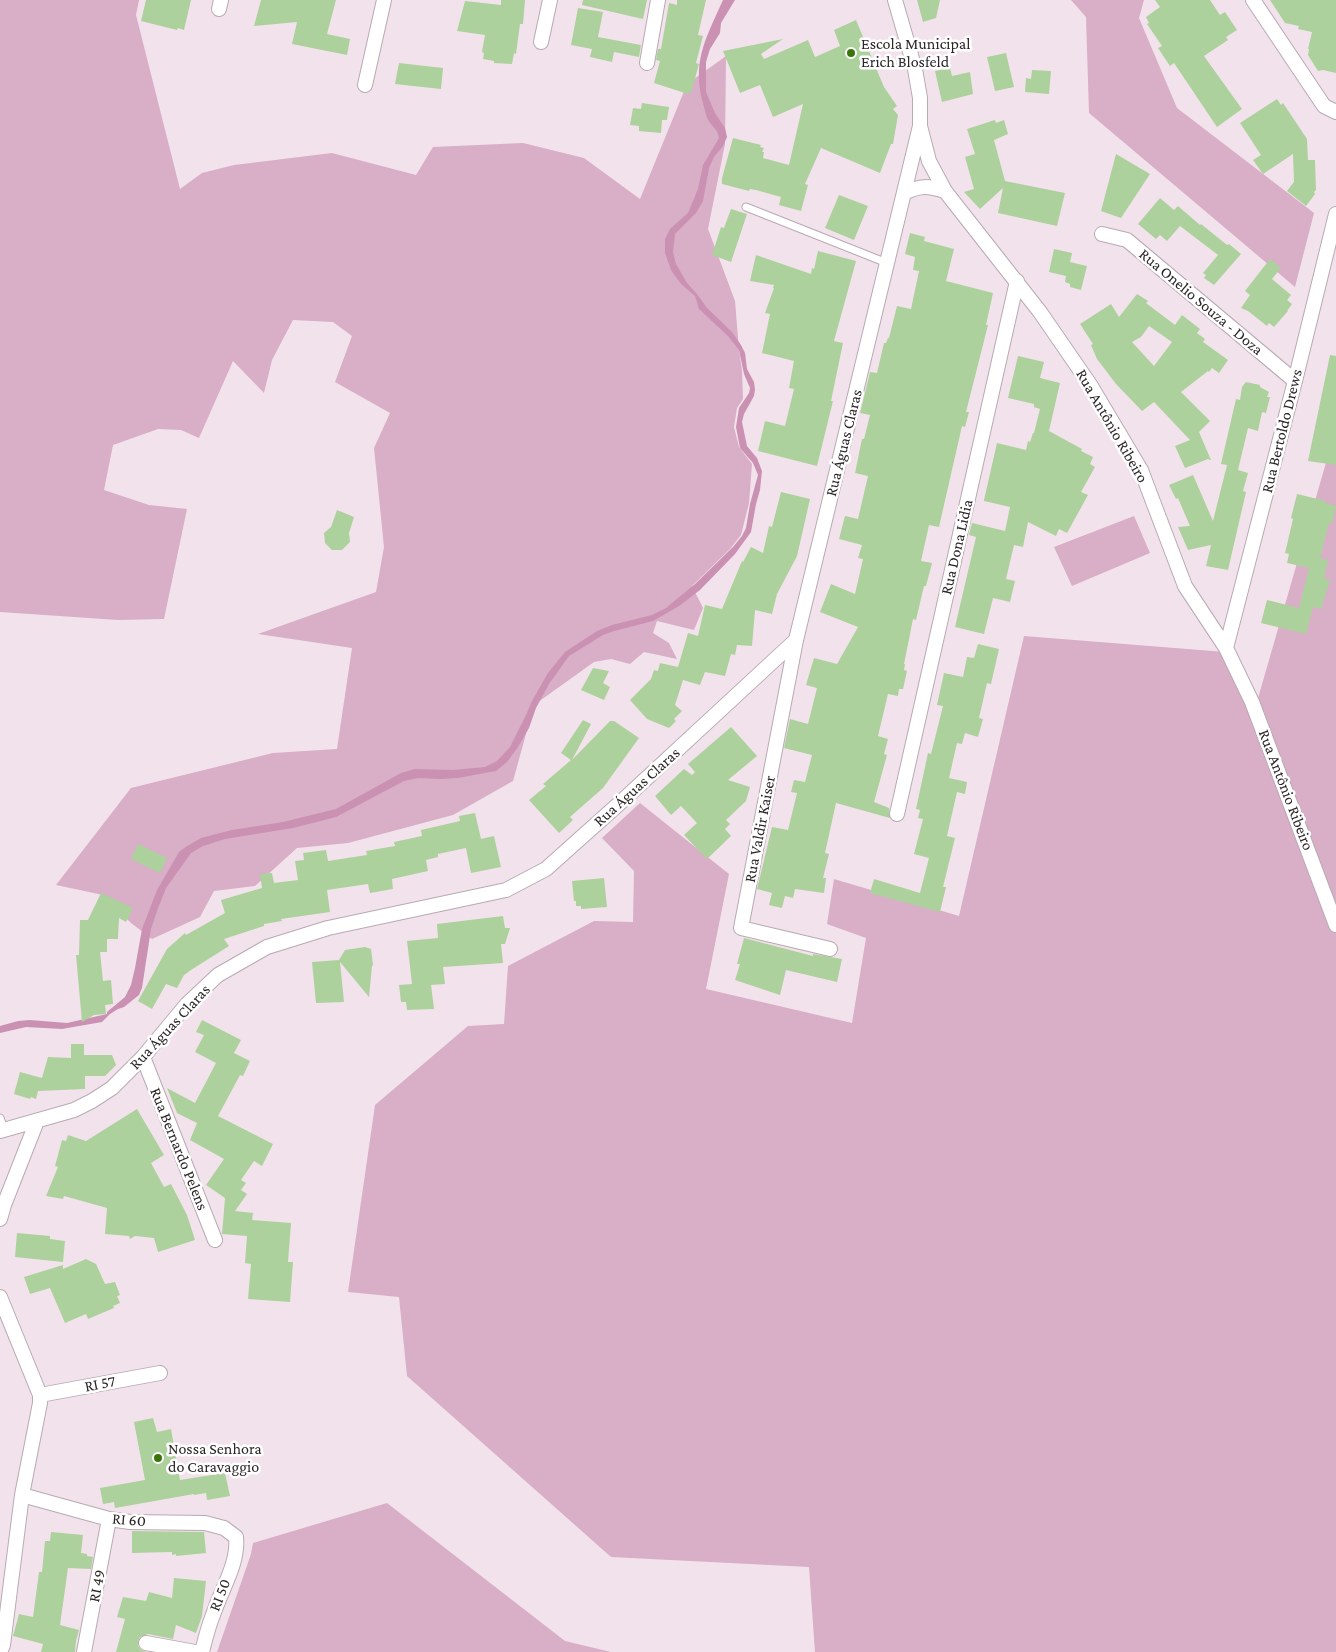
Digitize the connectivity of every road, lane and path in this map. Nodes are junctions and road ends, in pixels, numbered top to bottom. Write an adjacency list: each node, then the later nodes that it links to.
1 (384, 0): 8 (street)
2 (550, 0): 6 (street)
3 (658, 0): 7 (street)
4 (896, 0): 10 (street, Rua Antônio Ribeiro)
5 (1253, 0): 9 (street)
6 (541, 42)
7 (647, 63)
8 (365, 84)
9 (1336, 112)
10 (920, 126): 11 (street, Rua Antônio Ribeiro); 12 (street, Rua Águas Claras)
11 (945, 191): 12 (street); 17 (street, Rua Antônio Ribeiro)
12 (904, 193): 16 (street, Rua Águas Claras)
13 (746, 207): 16 (lane)
14 (1336, 214): 18 (street, Rua Bertoldo Drews)
15 (1102, 234): 18 (street, Rua Onelio Souza - Doza)
16 (887, 263): 19 (street, Rua Águas Claras)
17 (1017, 281): 20 (street, Rua Antônio Ribeiro); 21 (street, Rua Dona Lidia)
18 (1295, 381): 20 (street, Rua Bertoldo Drews)
19 (796, 640): 23 (street, Rua Valdir Kaiser); 24 (street, Rua Águas Claras)
20 (1226, 648): 22 (street, Rua Antônio Ribeiro)
21 (897, 814)
22 (1336, 925)
23 (830, 949)
24 (143, 1058): 25 (street, Rua Águas Claras); 28 (street, Rua Bernardo Pelens)
25 (37, 1121): 26 (street, Rua Águas Claras); 27 (street)
26 (1, 1126)
27 (0, 1219)
28 (215, 1240)
29 (0, 1297): 31 (street)
30 (160, 1373): 31 (street, RI 57)
31 (40, 1395): 32 (street)
32 (22, 1495): 33 (street, RI 60); 36 (street)
33 (109, 1519): 34 (street, RI 60); 37 (street, RI 49)
34 (236, 1537): 39 (street, RI 50)
35 (146, 1643): 38 (street)
36 (0, 1652)
37 (84, 1652)
38 (195, 1652)
39 (202, 1652)

